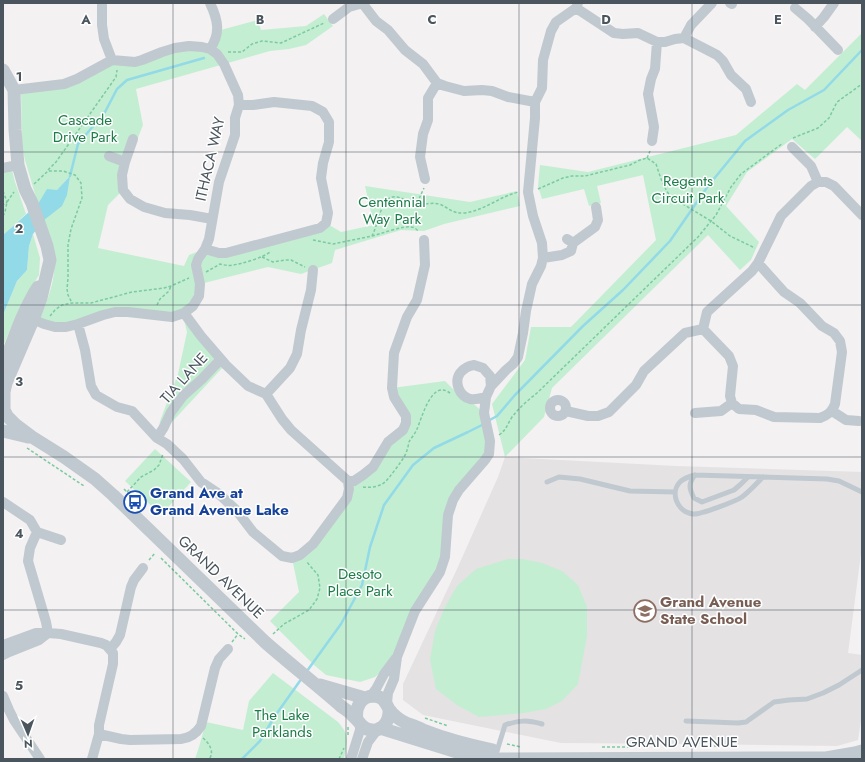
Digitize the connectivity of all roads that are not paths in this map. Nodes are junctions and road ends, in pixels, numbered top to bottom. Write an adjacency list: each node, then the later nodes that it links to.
1 (102, 3): 14 (street)
2 (210, 3): 12 (street)
3 (363, 3): 8 (street); 16 (street)
4 (712, 3): 10 (street)
5 (834, 3): 9 (street)
6 (577, 5): 11 (street); 18 (street)
7 (794, 8): 9 (street)
8 (333, 19)
9 (815, 27): 13 (street)
10 (684, 38): 11 (street); 19 (street)
11 (657, 42): 22 (street)
12 (210, 49): 14 (street); 20 (street, ITHACA WAY)
13 (838, 50)
14 (115, 60): 17 (street)
15 (3, 70): 17 (street)
16 (437, 83): 18 (street); 28 (street)
17 (14, 90): 26 (street)
18 (535, 102): 35 (street)
19 (751, 102)
20 (239, 105): 32 (street, ITHACA WAY); 34 (street)
21 (133, 140): 25 (street)
22 (652, 141)
23 (789, 142): 29 (street)
24 (109, 156): 25 (street)
25 (125, 162): 32 (street)
26 (18, 165): 27 (street); 39 (street)
27 (3, 168)
28 (425, 179)
29 (818, 182): 31 (street); 36 (street)
30 (596, 207): 35 (street)
31 (862, 215)
32 (212, 219): 34 (street, ITHACA WAY)
33 (424, 240): 64 (street)
34 (205, 249): 38 (street, ITHACA WAY)
35 (543, 258): 45 (street)
36 (758, 263): 41 (street); 53 (street)
37 (313, 270): 47 (street)
38 (184, 313): 40 (street); 42 (street)
39 (34, 320): 40 (street); 43 (street); 51 (street)
40 (78, 324): 58 (street)
41 (703, 328): 50 (street); 52 (street)
42 (221, 359): 47 (street); 58 (street, TIA LANE)
43 (3, 367)
44 (483, 368): 45 (street); 46 (street); 49 (street)
45 (506, 370): 46 (street)
46 (491, 386): 48 (street)
47 (266, 394): 64 (street)
48 (486, 397): 49 (street); 55 (street)
49 (468, 399): 55 (street)
50 (732, 403): 53 (street); 54 (street)
51 (4, 411): 57 (street, GRAND AVENUE); 59 (street, GRAND AVENUE)
52 (566, 411)
53 (832, 411): 56 (street)
54 (695, 413)
55 (484, 416): 76 (street)
56 (859, 421)
57 (3, 430): 59 (street, GRAND AVENUE)
58 (157, 438): 64 (street)
59 (28, 442): 78 (street, GRAND AVENUE)
60 (695, 475): 61 (lane); 61 (lane); 65 (lane)
61 (748, 477): 62 (lane)
62 (762, 477): 65 (lane); 66 (lane)
63 (547, 482): 65 (lane)
64 (349, 485)
65 (675, 492)
66 (862, 492)
67 (3, 502): 68 (street)
68 (37, 532): 69 (street); 71 (street)
69 (61, 540)
70 (143, 568): 73 (street)
71 (48, 633): 72 (street); 73 (street); 75 (street)
72 (3, 645)
73 (110, 649): 86 (street)
74 (228, 649): 86 (street)
75 (3, 655)
76 (397, 657): 80 (street); 81 (street)
77 (862, 670): 82 (lane)
78 (312, 682): 80 (street, GRAND AVENUE); 83 (street, GRAND AVENUE)
79 (3, 696): 91 (street)
80 (368, 697): 81 (street, GRAND AVENUE); 83 (street)
81 (388, 706): 85 (street); 87 (street, GRAND AVENUE)
82 (686, 721)
83 (355, 723): 85 (street, GRAND AVENUE); 93 (street)
84 (542, 724): 87 (lane)
85 (379, 729): 89 (street, GRAND AVENUE); 94 (street)
86 (99, 734): 92 (street)
87 (498, 747): 89 (street, GRAND AVENUE)
88 (862, 751): 90 (street, GRAND AVENUE)
89 (538, 758): 90 (street, GRAND AVENUE)
90 (830, 758)
91 (40, 759)
92 (92, 759)
93 (352, 759)
94 (362, 759)

